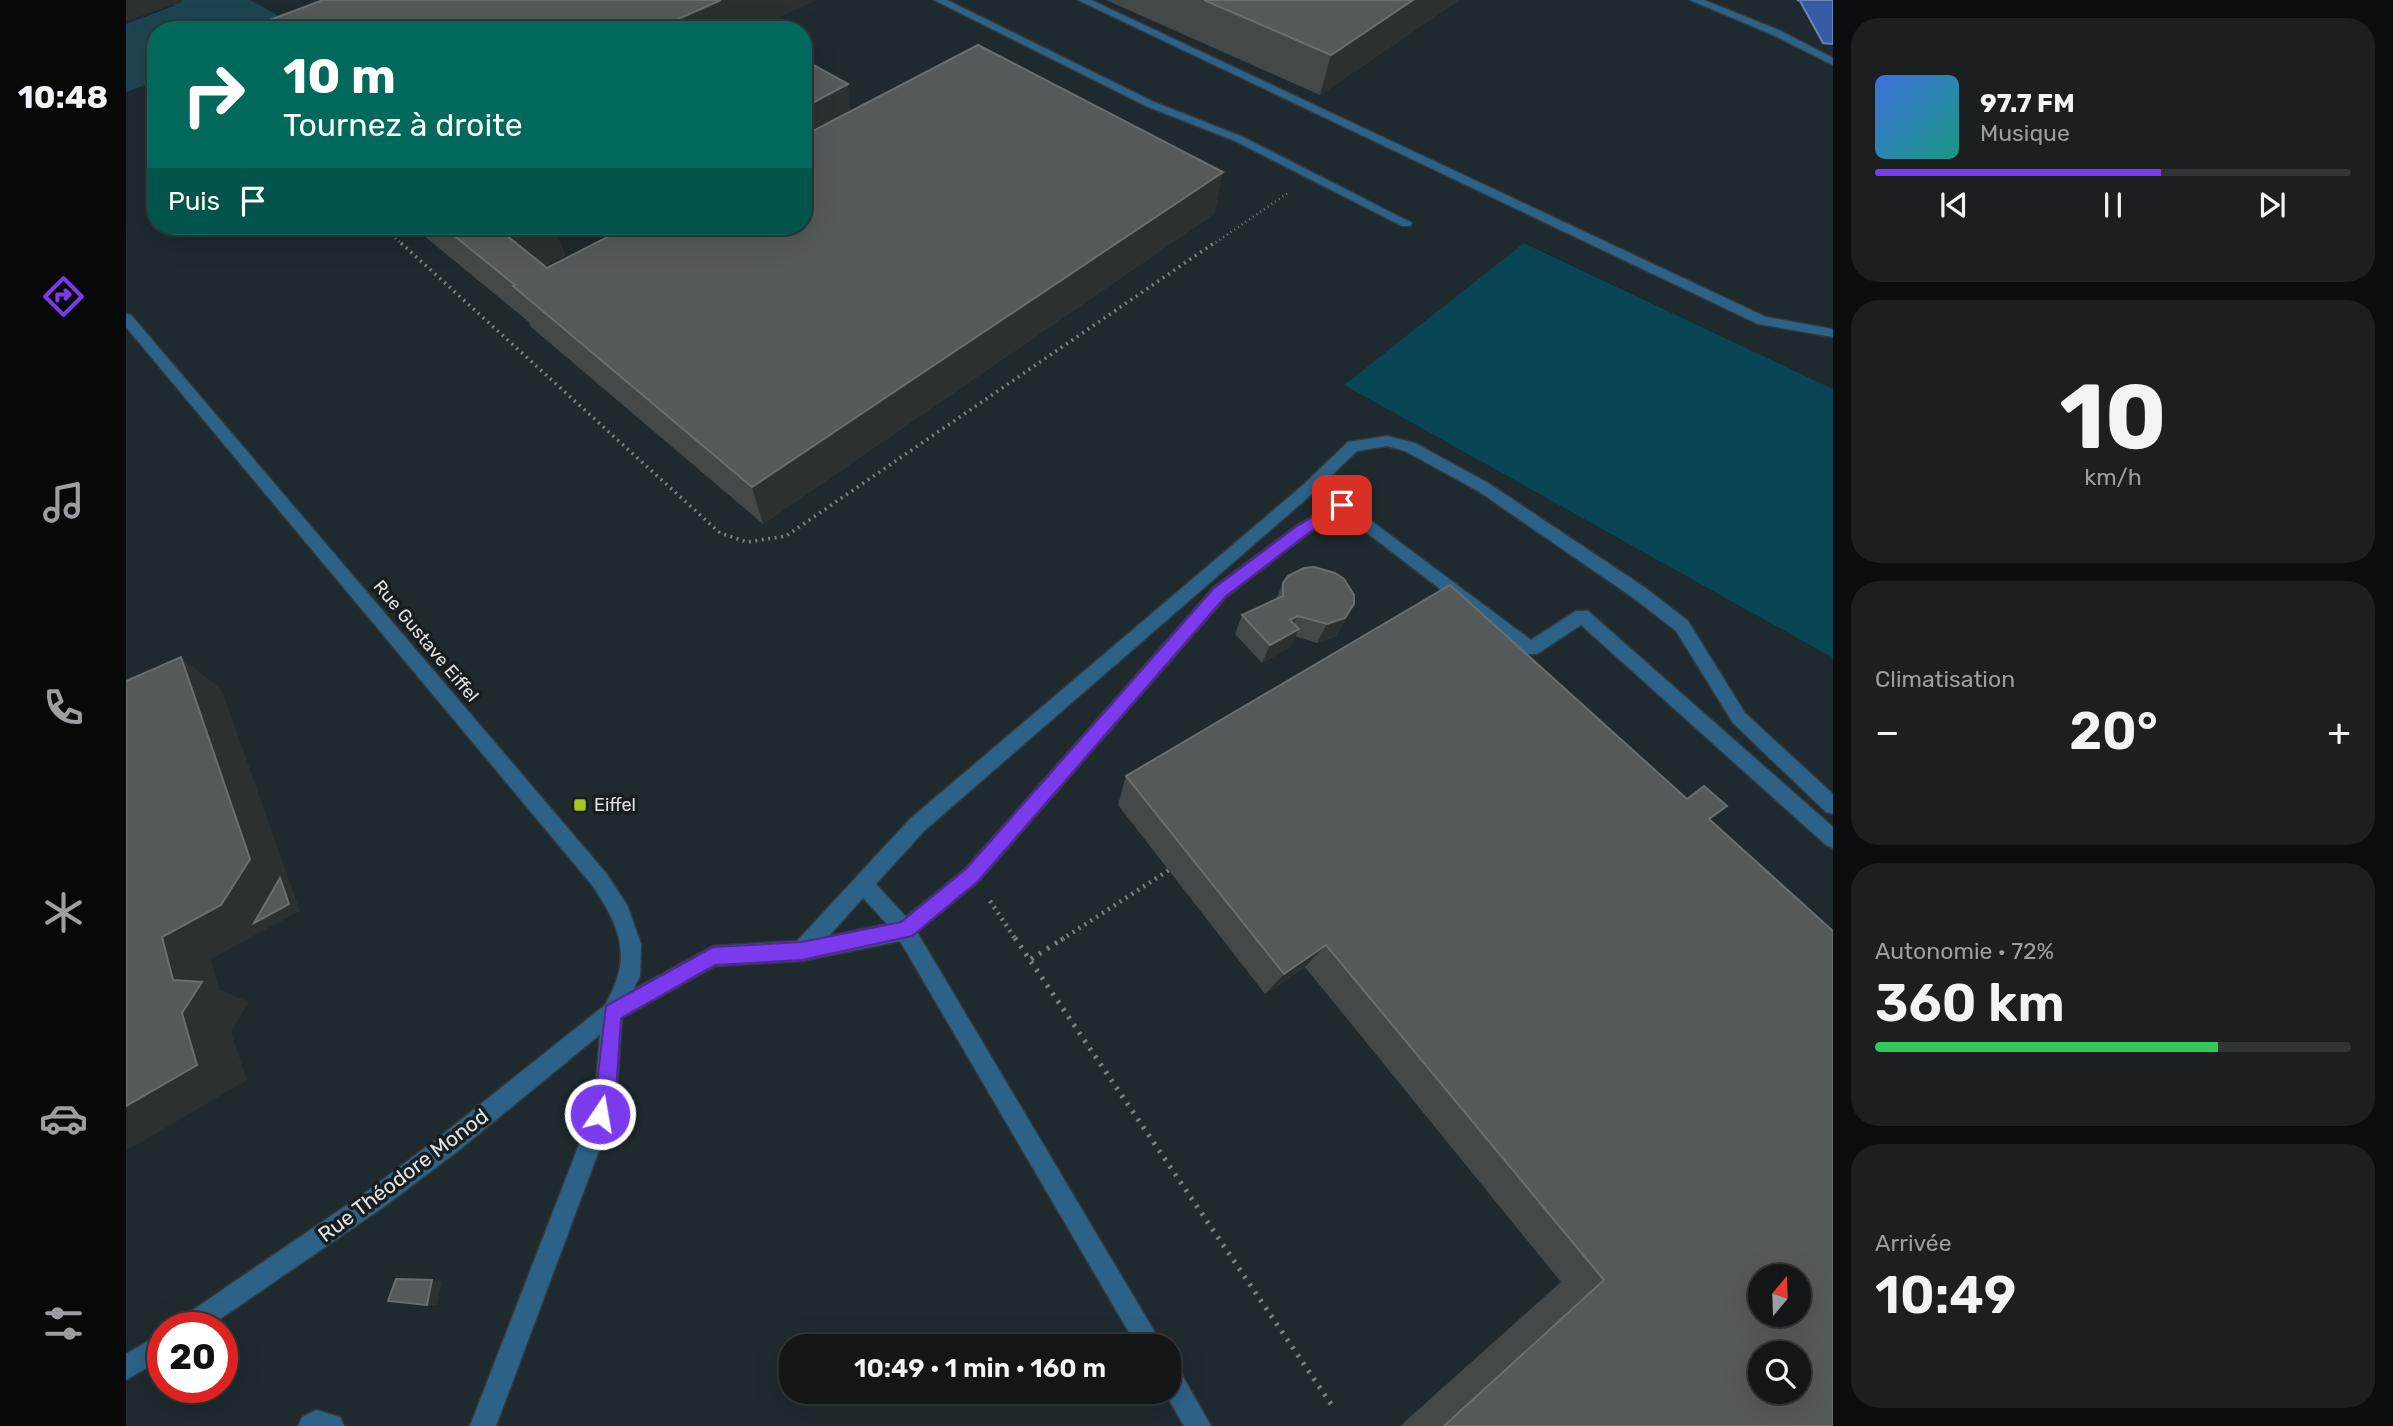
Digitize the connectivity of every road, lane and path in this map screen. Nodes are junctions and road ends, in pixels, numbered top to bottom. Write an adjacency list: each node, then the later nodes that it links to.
1 (939, 0): 5 (street)
2 (1083, 0): 9 (street)
3 (1695, 0): 4 (street)
4 (1833, 62)
5 (1313, 176): 6 (street); 7 (path)
6 (1406, 223)
7 (392, 235)
8 (126, 318): 18 (street, Rue Gustave Eiffel)
9 (1833, 332)
10 (1833, 806): 14 (street)
11 (1833, 839): 13 (street)
12 (1168, 870): 17 (path)
13 (972, 875): 15 (street); 17 (path)
14 (863, 883): 15 (street); 16 (street)
15 (905, 930): 16 (street); 20 (street)
16 (802, 951): 18 (street)
17 (1031, 959): 24 (path)
18 (612, 1012): 19 (street, Rue Théodore Monod); 27 (street)
19 (210, 1312)
20 (1144, 1334)
21 (147, 1354): 22 (street)
22 (126, 1368)
23 (1181, 1397): 28 (street)
24 (1333, 1407)
25 (311, 1426): 26 (street)
26 (331, 1426)
27 (483, 1426)
28 (1198, 1426)

